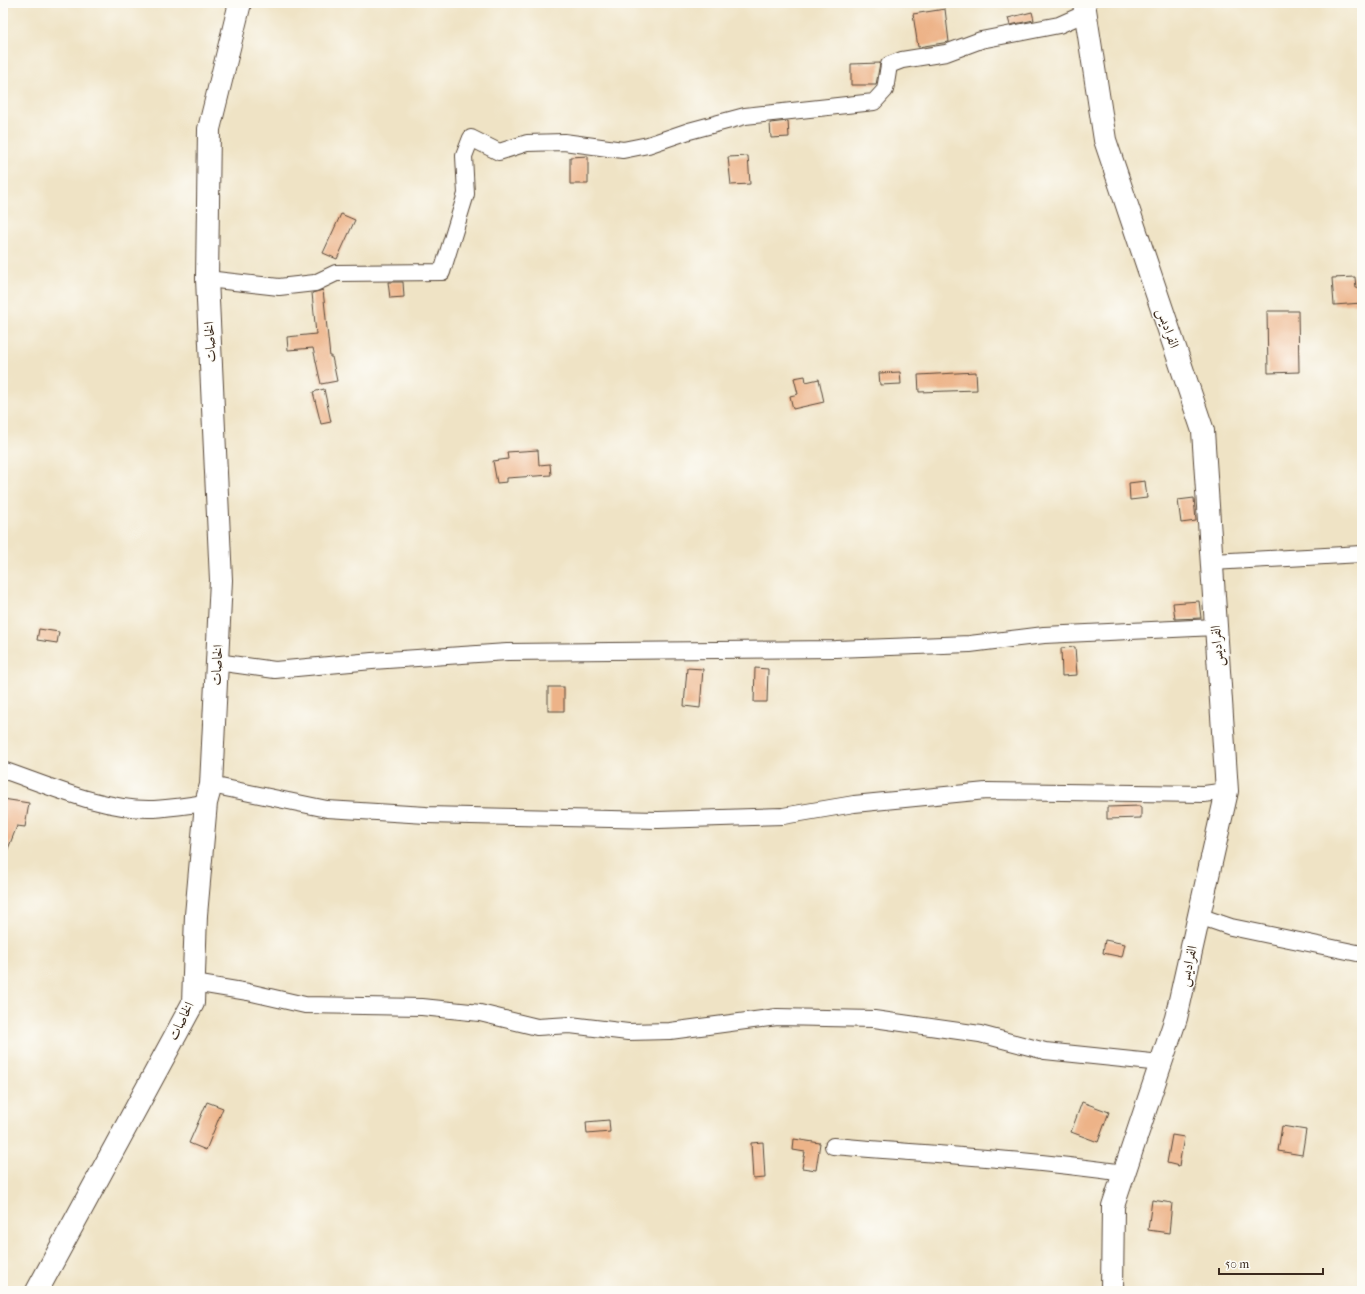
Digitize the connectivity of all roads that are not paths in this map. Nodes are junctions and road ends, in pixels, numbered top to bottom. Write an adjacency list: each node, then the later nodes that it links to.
1 (240, 3): 3 (street, الخاصات)
2 (1085, 8): 3 (street); 5 (street, الفراديس)
3 (207, 279): 7 (street, الخاصات)
4 (1362, 554): 5 (street)
5 (1212, 562): 6 (street, الفراديس)
6 (1216, 627): 7 (street); 9 (street, الفراديس)
7 (217, 662): 10 (street, الخاصات)
8 (3, 770): 10 (street)
9 (1227, 791): 10 (street); 11 (street, الفراديس)
10 (209, 794): 13 (street, الخاصات)
11 (1199, 916): 12 (street); 14 (street, الفراديس)
12 (1362, 954)
13 (194, 983): 14 (street); 17 (street, الخاصات)
14 (1161, 1063): 16 (street, الفراديس)
15 (833, 1146): 16 (street)
16 (1124, 1173): 18 (street, الفراديس)
17 (37, 1291)
18 (1112, 1291)

